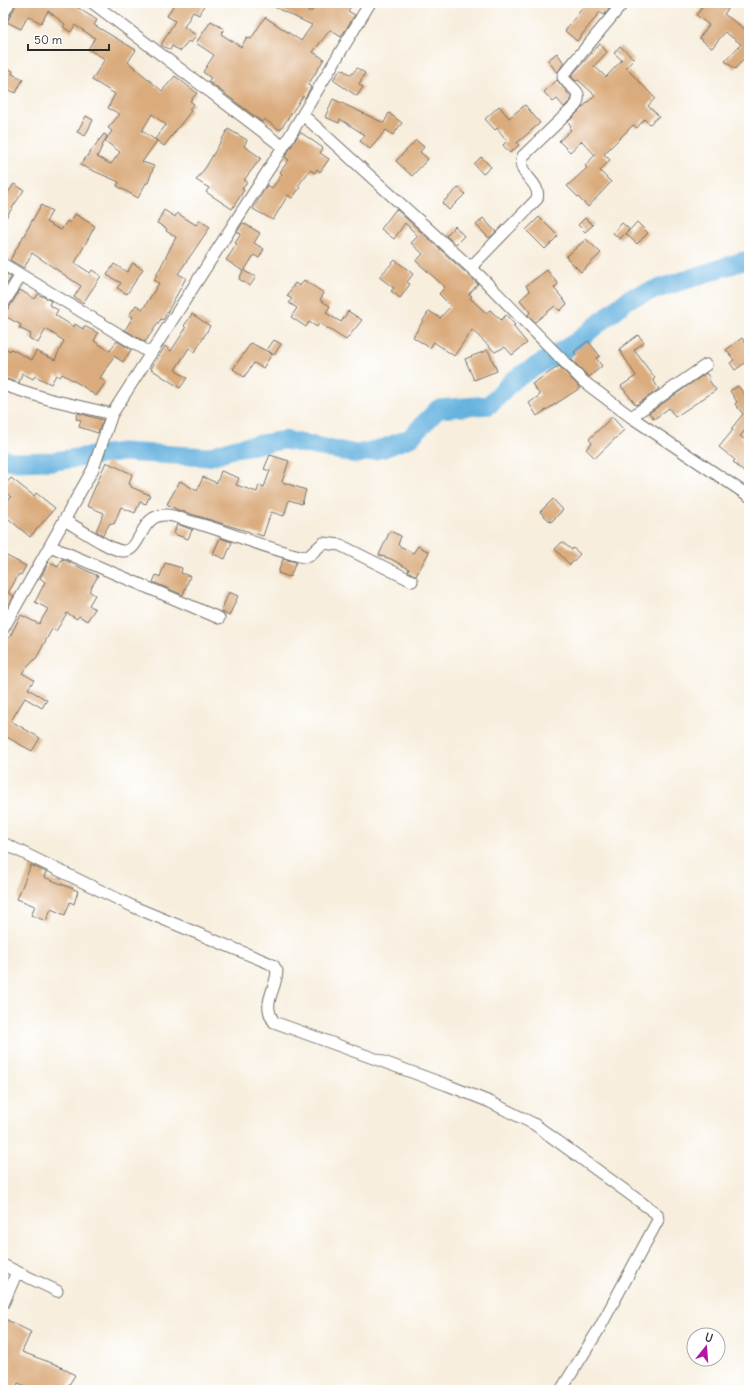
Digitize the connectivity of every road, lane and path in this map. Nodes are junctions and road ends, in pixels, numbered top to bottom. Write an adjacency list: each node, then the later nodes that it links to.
1 (10, 3): 5 (street)
2 (93, 3): 7 (street)
3 (370, 3): 6 (street)
4 (623, 3): 9 (street)
5 (3, 14)
6 (303, 115): 7 (street); 9 (street)
7 (283, 147): 12 (street)
8 (3, 264): 10 (street)
9 (471, 267): 16 (street)
10 (21, 275): 11 (street); 12 (street)
11 (3, 304)
12 (150, 353): 15 (street)
13 (706, 365): 16 (street)
14 (3, 385): 15 (street)
15 (112, 414): 18 (street)
16 (631, 417): 17 (street)
17 (749, 496)
18 (64, 520): 19 (street); 20 (street)
19 (50, 546): 21 (street); 22 (street)
20 (412, 581)
21 (219, 618)
22 (3, 629)
23 (3, 843): 28 (street)
24 (3, 1265): 25 (street)
25 (16, 1272): 26 (street); 27 (street)
26 (57, 1291)
27 (3, 1304)
28 (561, 1390)

